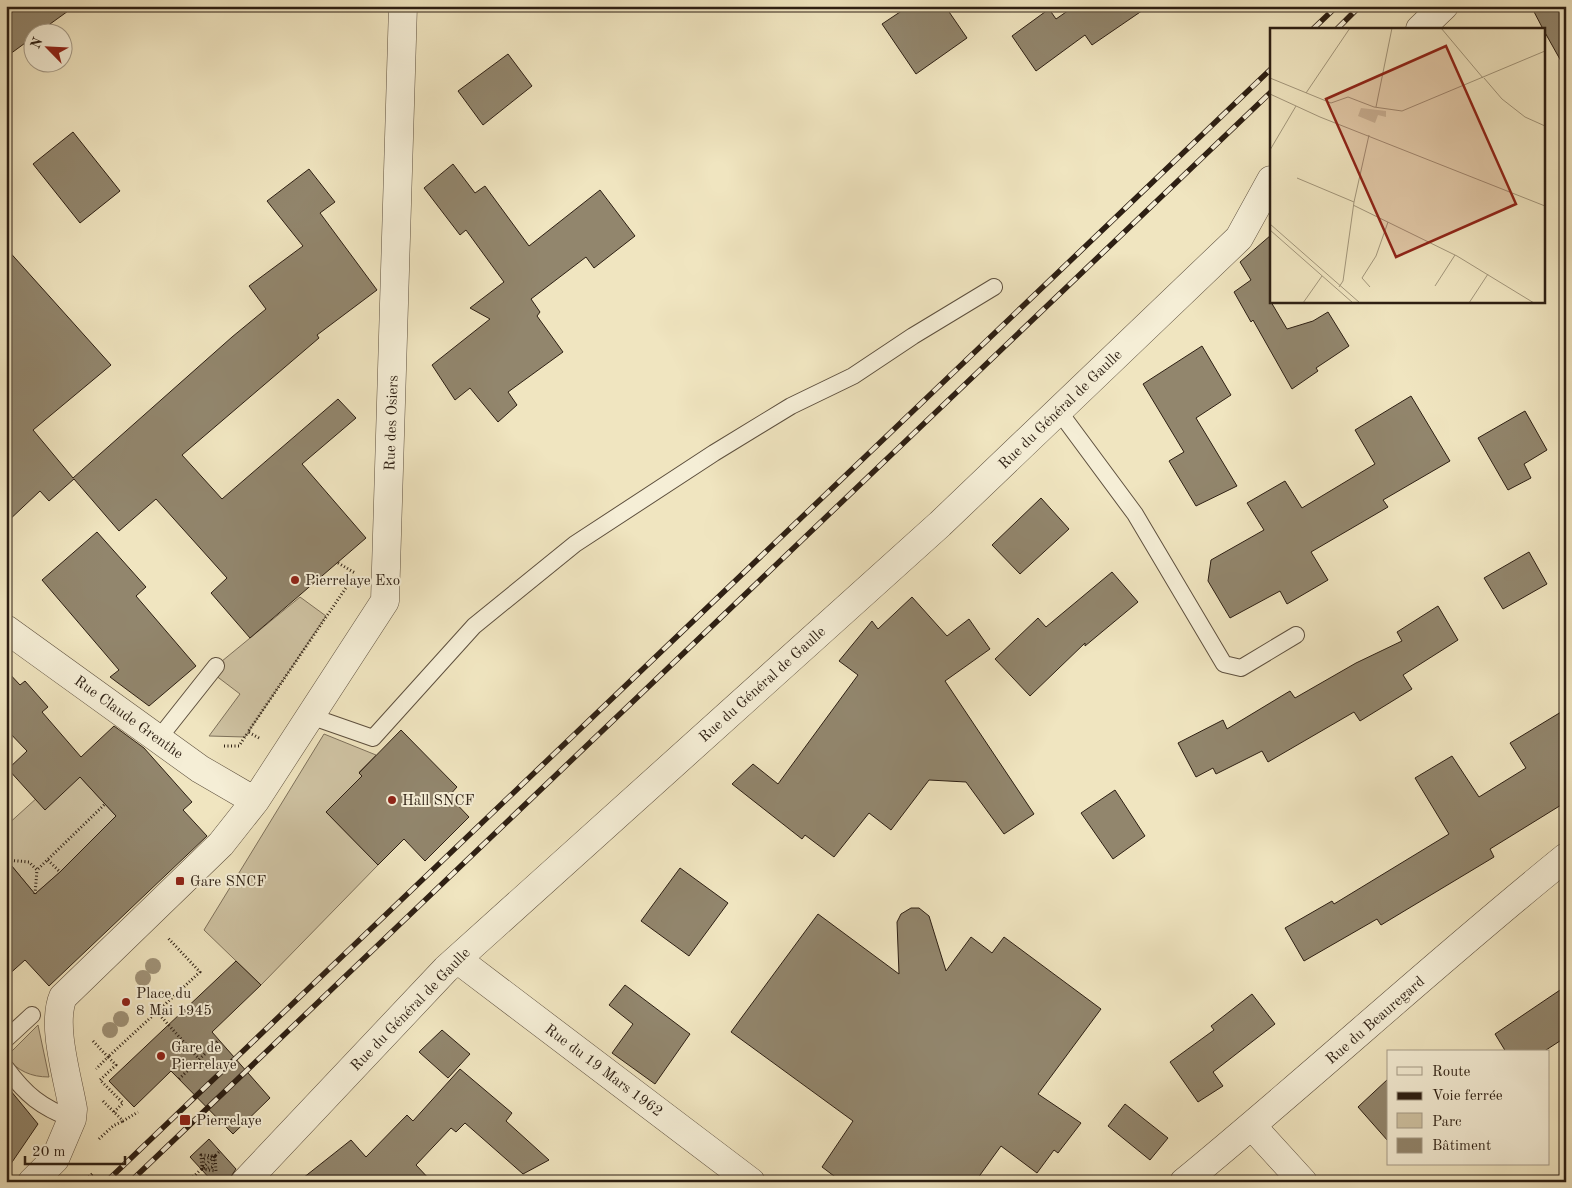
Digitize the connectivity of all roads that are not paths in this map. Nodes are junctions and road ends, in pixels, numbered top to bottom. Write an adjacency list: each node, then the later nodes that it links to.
1 (403, 6): 10 (street, Rue des Osiers)
2 (1444, 6): 3 (street)
3 (1421, 28)
4 (1270, 182): 6 (street, Rue du Général de Gaulle)
5 (994, 287): 10 (lane)
6 (1058, 410): 8 (lane); 14 (street, Rue du Général de Gaulle)
7 (6, 629): 11 (street, Rue Claude Grenthe)
8 (1296, 635)
9 (216, 666): 11 (lane)
10 (310, 716): 12 (street, Rue des Osiers)
11 (159, 738): 12 (street, Rue Claude Grenthe)
12 (255, 802): 18 (street)
13 (1566, 857): 19 (street, Rue du Beauregard)
14 (457, 959): 21 (street, Rue du Général de Gaulle); 22 (street, Rue du 19 Mars 1962)
15 (32, 1015): 16 (lane)
16 (6, 1039)
17 (6, 1068): 18 (lane)
18 (72, 1119): 20 (street)
19 (1252, 1126): 23 (street, Rue du Beauregard); 24 (street)
20 (32, 1182)
21 (245, 1182)
22 (751, 1182)
23 (1184, 1182)
24 (1303, 1182)

